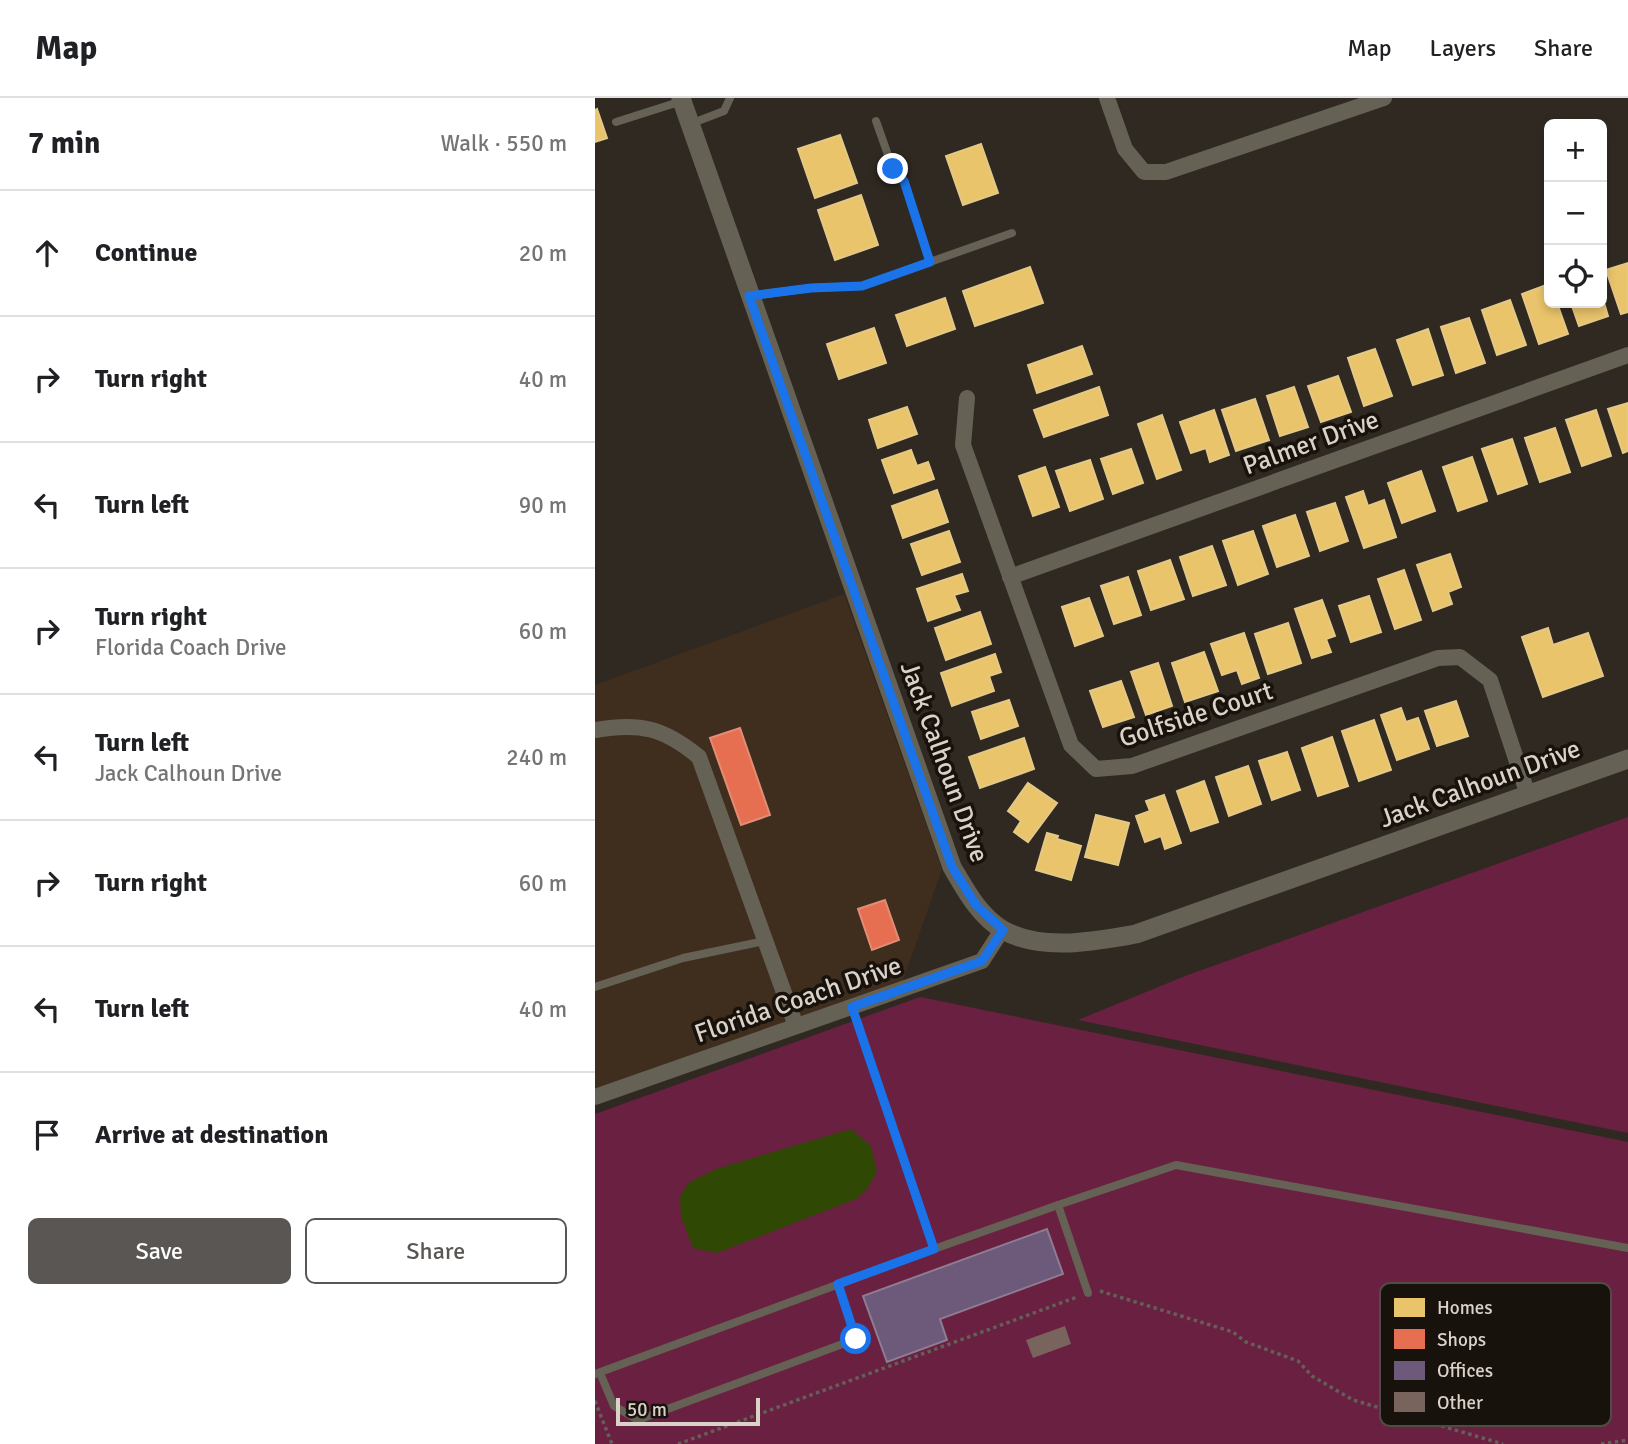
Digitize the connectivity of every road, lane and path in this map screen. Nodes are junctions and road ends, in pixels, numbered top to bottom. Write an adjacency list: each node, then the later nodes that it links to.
1 (730, 98): 7 (lane)
2 (1107, 98): 3 (street)
3 (1384, 98)
4 (682, 99): 6 (lane); 7 (street, Jack Calhoun Drive)
5 (876, 121): 9 (lane)
6 (616, 122)
7 (690, 124): 10 (street, Jack Calhoun Drive)
8 (1012, 233): 9 (lane)
9 (930, 262): 10 (lane)
10 (749, 296): 17 (street, Jack Calhoun Drive)
11 (1628, 355): 13 (street, Palmer Drive)
12 (967, 398): 13 (street, Golfside Court)
13 (1010, 577): 16 (street, Golfside Court)
14 (595, 730): 18 (street)
15 (1628, 760): 16 (street, Jack Calhoun Drive)
16 (1528, 795): 17 (street, Jack Calhoun Drive)
17 (1003, 930): 20 (street, Florida Coach Drive)
18 (765, 942): 19 (lane); 21 (street)
19 (595, 986)
20 (852, 1007): 21 (street, Florida Coach Drive); 25 (lane)
21 (796, 1026): 22 (street, Florida Coach Drive)
22 (595, 1097)
23 (1058, 1205): 24 (lane); 25 (lane); 27 (lane)
24 (1628, 1248)
25 (934, 1249): 26 (lane)
26 (838, 1284): 28 (lane); 28 (lane)
27 (1088, 1293): 30 (path); 34 (path)
28 (597, 1373)
29 (595, 1401): 33 (path)
30 (1380, 1408)
31 (1442, 1426): 35 (path)
32 (1628, 1440): 36 (path)
33 (612, 1444)
34 (678, 1444)
35 (1503, 1444)
36 (1601, 1444)

